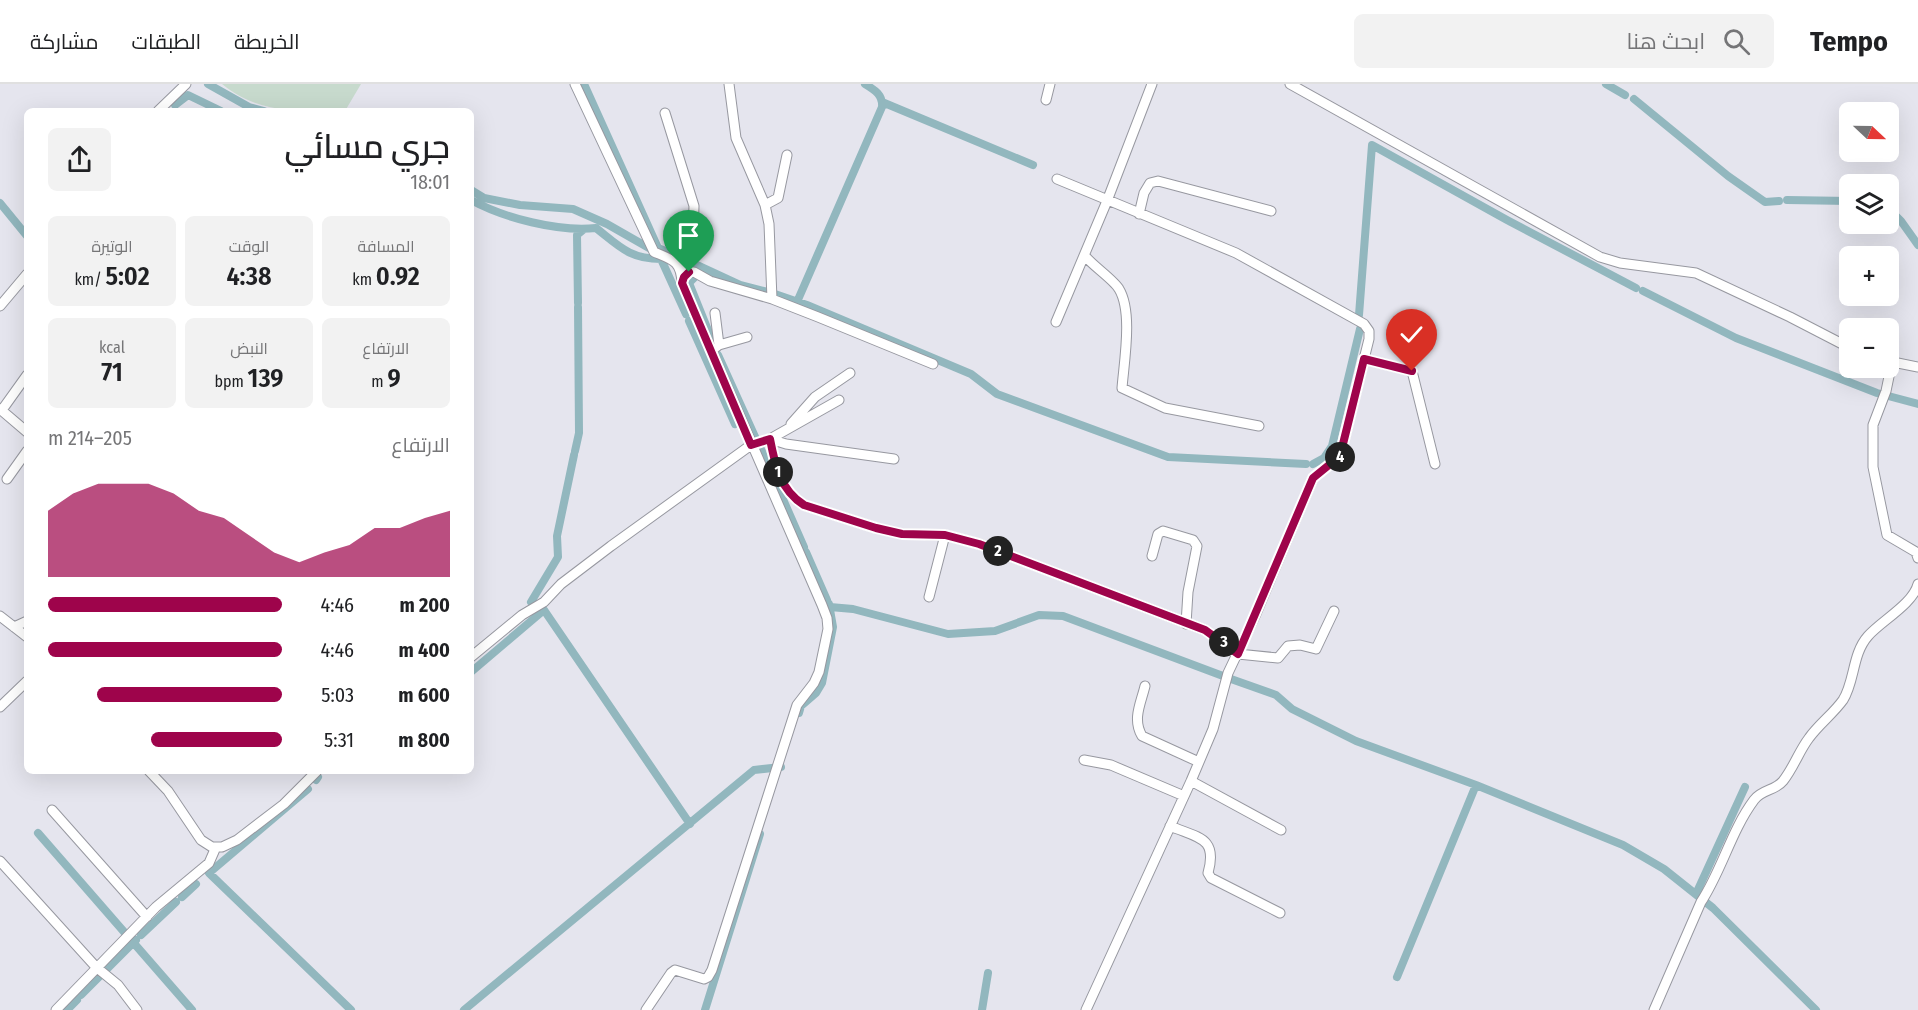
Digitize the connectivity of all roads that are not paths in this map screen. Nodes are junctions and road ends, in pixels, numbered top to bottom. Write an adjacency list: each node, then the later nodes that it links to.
1 (186, 84): 8 (street)
2 (575, 84): 17 (street)
3 (729, 84): 13 (street)
4 (1050, 84): 7 (street)
5 (1152, 84): 12 (street)
6 (1290, 84): 25 (street)
7 (1046, 100)
8 (161, 108)
9 (665, 113): 17 (street)
10 (787, 155): 13 (street)
11 (1057, 179): 12 (street)
12 (1107, 201): 15 (street); 16 (street)
13 (765, 205): 20 (street)
14 (1271, 211): 15 (street)
15 (1139, 213): 27 (street)
16 (1085, 256): 23 (street); 36 (street)
17 (681, 270): 19 (street)
18 (24, 277): 21 (street)
19 (682, 283): 20 (street); 26 (street)
20 (772, 300): 28 (street)
21 (0, 306)
22 (715, 313): 26 (street)
23 (1056, 322)
24 (747, 337): 26 (street)
25 (1839, 342)
26 (715, 348): 40 (street)
27 (1364, 359): 43 (street); 56 (street)
28 (933, 364)
29 (1899, 364): 30 (street)
30 (1918, 368)
31 (850, 373): 38 (street)
32 (1888, 378): 47 (street)
33 (24, 379): 35 (street)
34 (839, 400): 38 (street)
35 (1, 409): 37 (street)
36 (1259, 426)
37 (24, 429)
38 (786, 431): 39 (street)
39 (770, 439): 40 (street); 42 (street); 45 (street)
40 (751, 445): 57 (street); 77 (street)
41 (24, 455): 44 (street)
42 (894, 459)
43 (1436, 464)
44 (7, 479)
45 (945, 535): 49 (street); 53 (street)
46 (1152, 556): 53 (street)
47 (1918, 558)
48 (1918, 584): 79 (street)
49 (929, 597)
50 (1334, 611): 56 (street)
51 (0, 616): 54 (street)
52 (24, 622): 54 (street)
53 (1186, 624): 56 (street)
54 (14, 627): 55 (street)
55 (24, 635)
56 (1238, 654): 62 (street)
57 (474, 655)
58 (24, 684): 60 (street)
59 (1145, 686): 62 (street)
60 (0, 707)
61 (1084, 760): 66 (street)
62 (1199, 762): 65 (street)
63 (152, 774): 70 (street)
64 (314, 774): 70 (street)
65 (1191, 781): 66 (street); 69 (street)
66 (1184, 796): 68 (street)
67 (52, 810): 73 (street)
68 (1170, 826): 72 (street); 78 (street)
69 (1281, 830)
70 (216, 847): 73 (street)
71 (0, 861): 74 (street)
72 (1280, 913)
73 (147, 917): 74 (street)
74 (96, 967): 75 (street); 76 (street)
75 (56, 1010)
76 (137, 1010)
77 (646, 1010)
78 (1086, 1010)
79 (1654, 1010)

